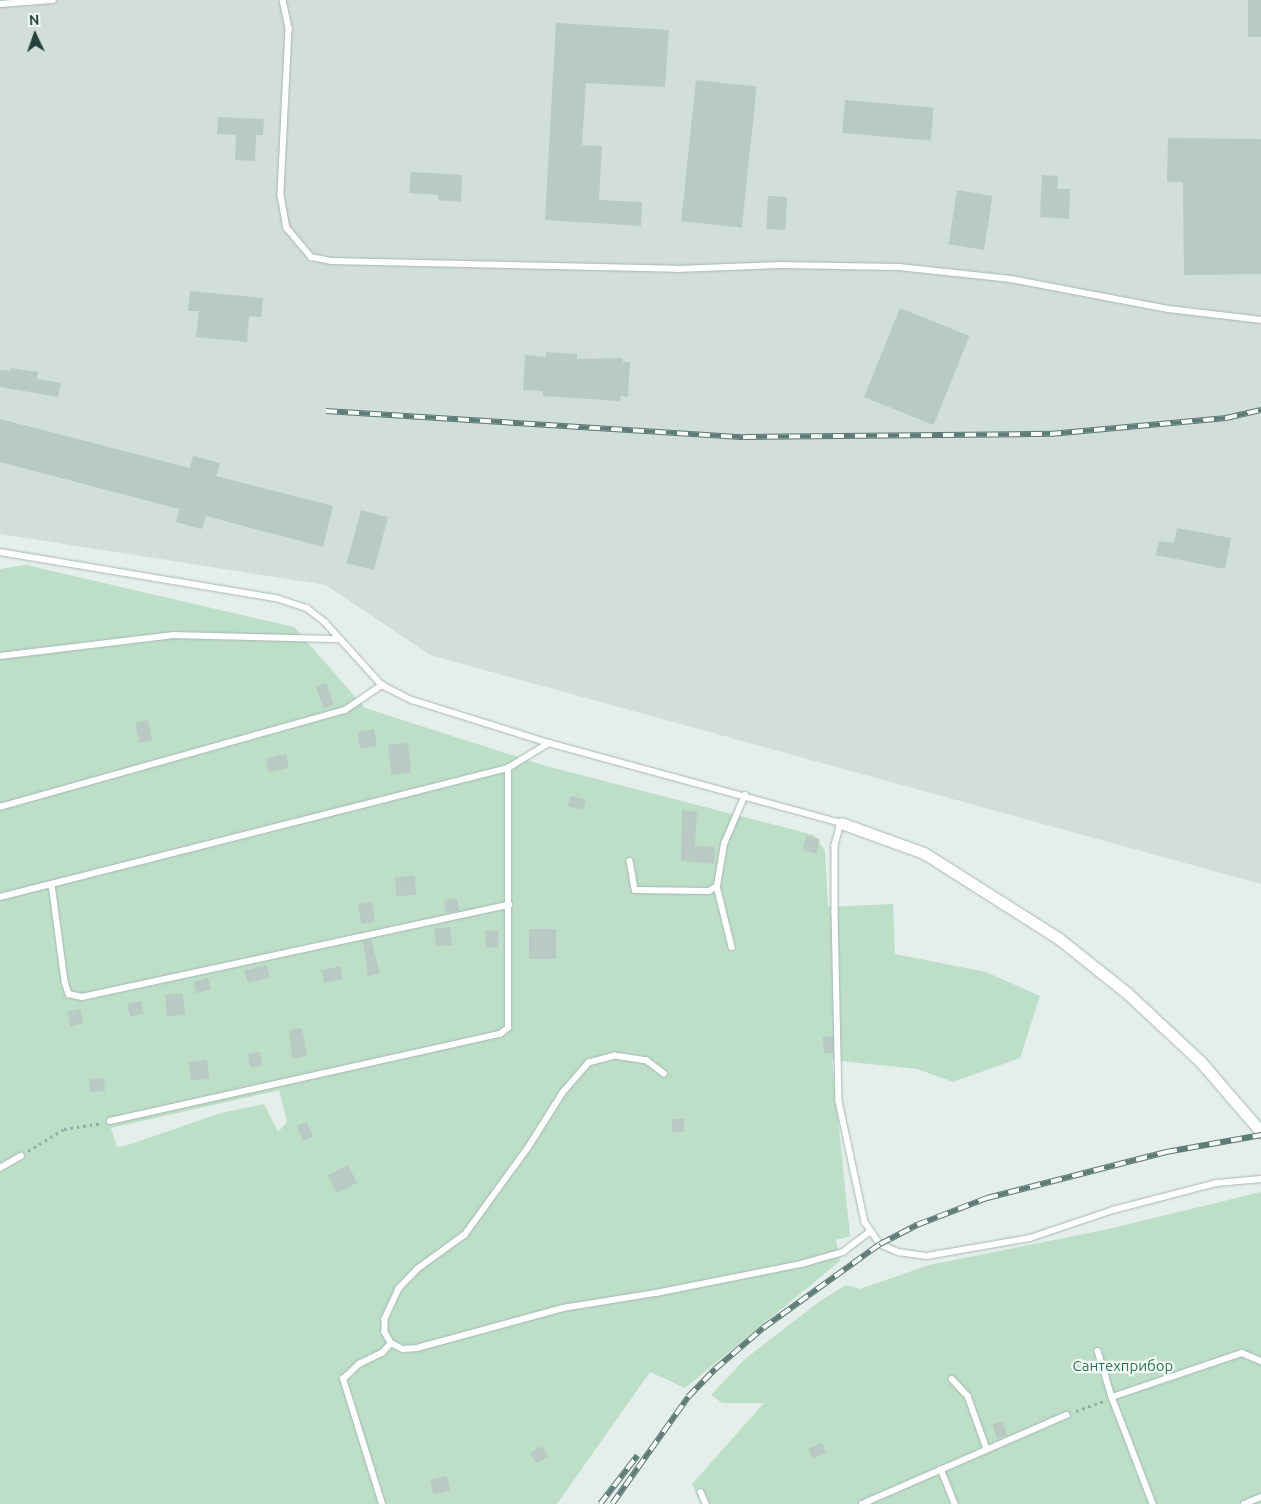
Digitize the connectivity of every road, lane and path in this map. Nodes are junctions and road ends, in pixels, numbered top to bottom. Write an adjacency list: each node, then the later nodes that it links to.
1 (53, 0): 3 (lane)
2 (283, 0): 5 (lane)
3 (30, 1): 4 (lane)
4 (0, 4)
5 (1261, 320)
6 (0, 552): 7 (lane)
7 (340, 639): 8 (lane); 9 (lane)
8 (0, 656)
9 (382, 685): 10 (lane); 13 (lane)
10 (549, 742): 11 (lane); 12 (lane)
11 (508, 768): 16 (lane); 19 (lane)
12 (745, 795): 14 (lane); 17 (lane)
13 (0, 807)
14 (841, 823): 23 (street); 27 (lane)
15 (630, 861): 17 (lane)
16 (52, 884): 18 (lane); 19 (lane)
17 (717, 886): 20 (lane)
18 (0, 897)
19 (508, 905): 22 (lane)
20 (732, 947)
21 (664, 1074): 28 (lane)
22 (110, 1121): 24 (path)
23 (1261, 1132)
24 (20, 1156): 25 (lane)
25 (0, 1168)
26 (1261, 1179): 27 (lane)
27 (870, 1232): 28 (lane)
28 (391, 1343): 38 (lane)
29 (1098, 1351): 32 (lane)
30 (1261, 1361): 32 (lane)
31 (952, 1380): 34 (lane)
32 (1112, 1397): 33 (path); 42 (lane)
33 (1067, 1415): 34 (lane)
34 (987, 1449): 35 (lane)
35 (941, 1469): 40 (lane); 41 (lane)
36 (701, 1492): 39 (lane)
37 (1261, 1497): 43 (lane)
38 (382, 1504)
39 (706, 1504)
40 (862, 1504)
41 (955, 1504)
42 (1153, 1504)
43 (1244, 1504)

